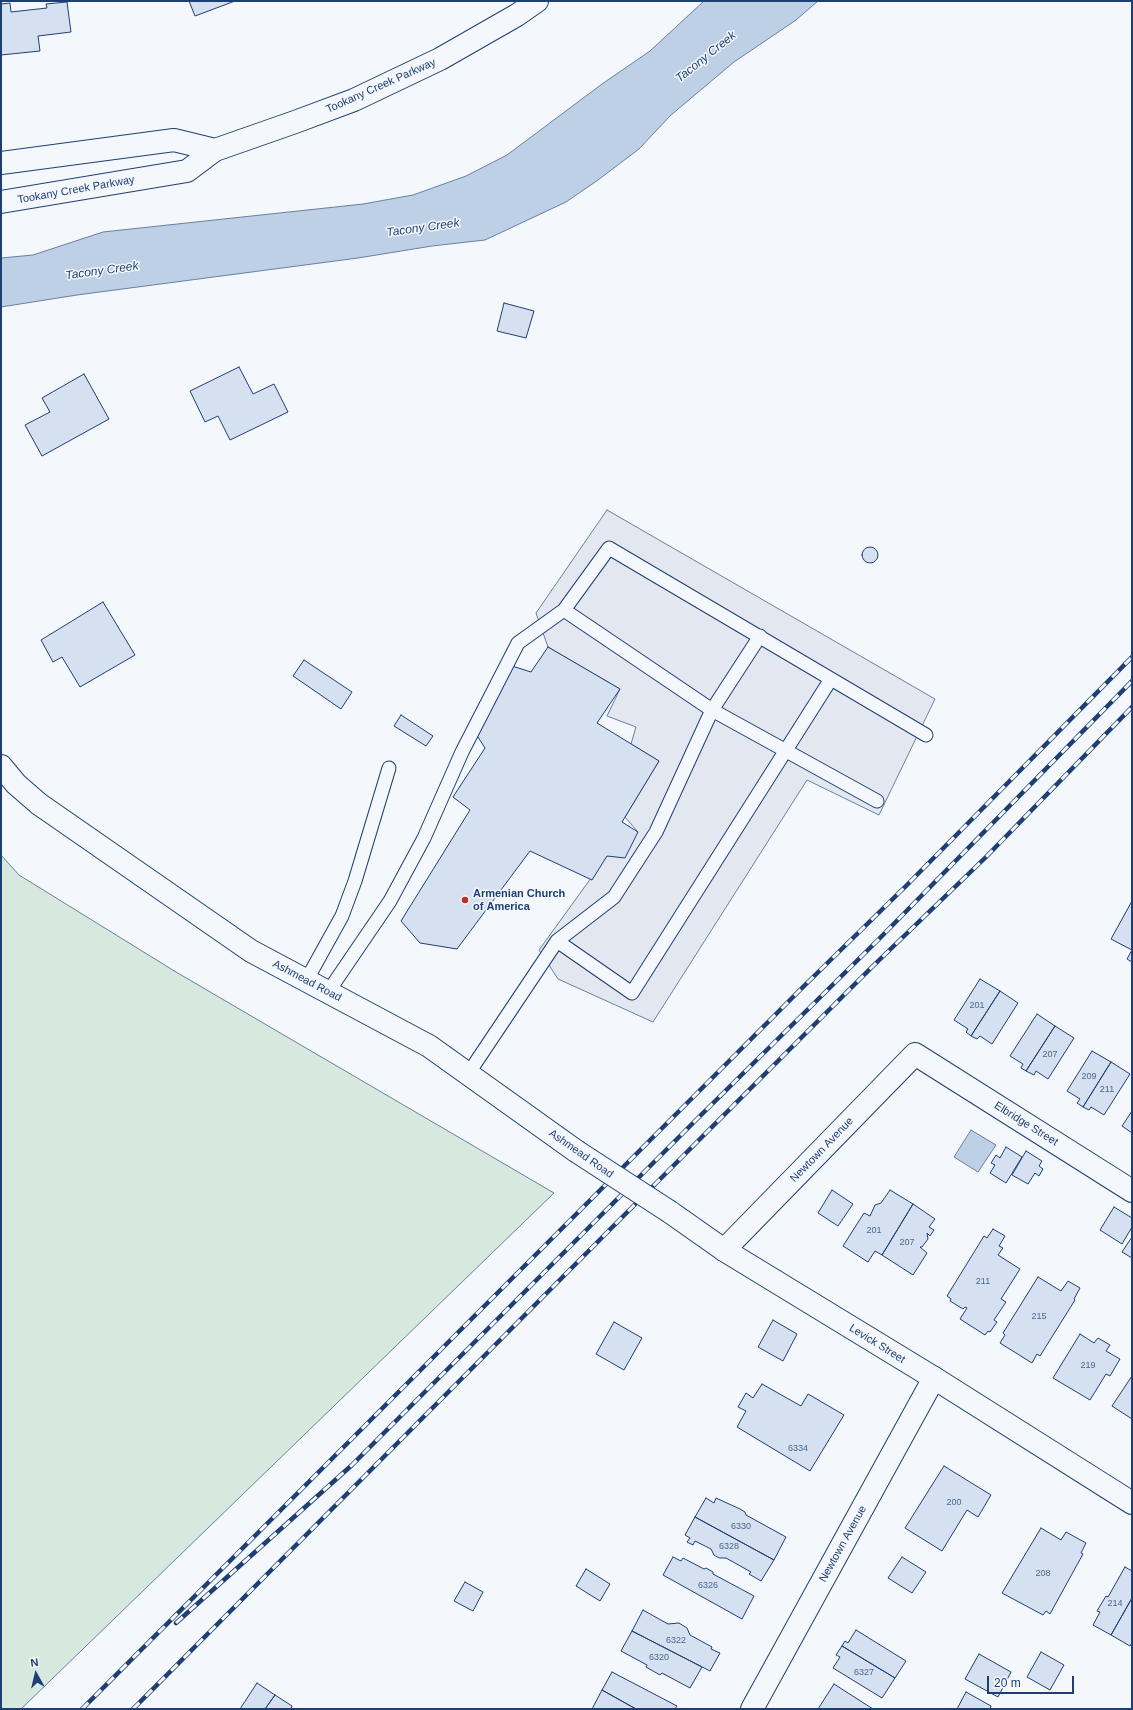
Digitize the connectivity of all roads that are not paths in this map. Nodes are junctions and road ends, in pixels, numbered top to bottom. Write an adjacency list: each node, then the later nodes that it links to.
1 (537, 1): 2 (street, Tookany Creek Parkway)
2 (215, 150): 3 (street); 4 (street, Tookany Creek Parkway)
3 (1, 163)
4 (1, 202)
5 (564, 610): 6 (lane); 8 (lane); 16 (lane)
6 (760, 636): 7 (lane); 8 (lane)
7 (831, 679): 9 (lane); 10 (lane)
8 (712, 710): 10 (lane); 14 (lane)
9 (926, 735)
10 (786, 751): 13 (lane); 14 (lane)
11 (1, 766): 15 (street, Ashmead Road)
12 (389, 768): 15 (lane)
13 (877, 801)
14 (557, 941): 18 (lane)
15 (306, 981): 16 (street, Ashmead Road)
16 (328, 992): 18 (street, Ashmead Road)
17 (920, 1058): 20 (street, Elbridge Street); 21 (street, Newtown Avenue)
18 (468, 1074): 19 (street, Ashmead Road, bridge)
19 (624, 1183): 21 (street, Levick Street, bridge)
20 (1132, 1191)
21 (724, 1250): 22 (street, Levick Street)
22 (934, 1378): 23 (street, Levick Street); 24 (street, Newtown Avenue)
23 (1132, 1503)
24 (752, 1709)

